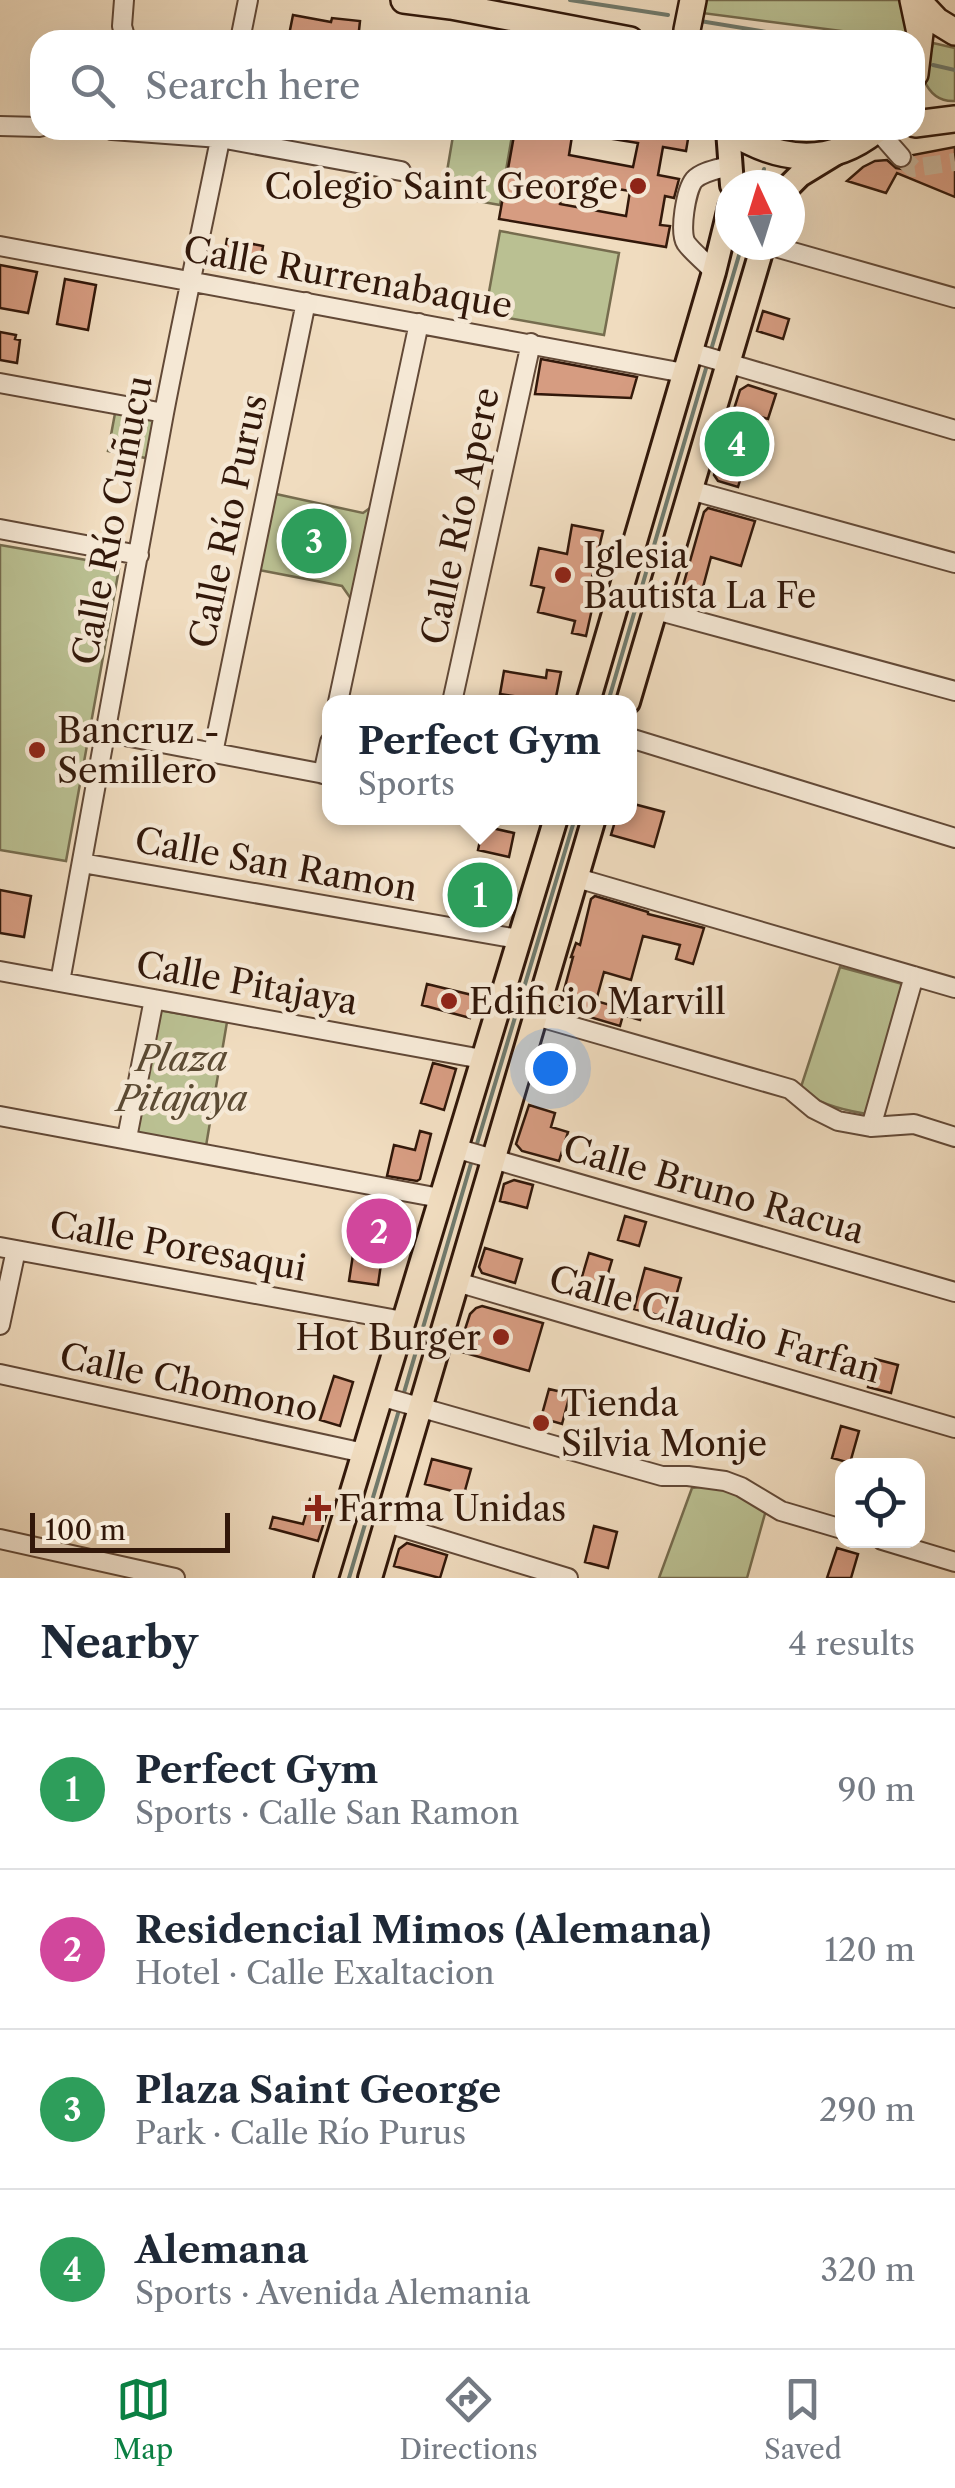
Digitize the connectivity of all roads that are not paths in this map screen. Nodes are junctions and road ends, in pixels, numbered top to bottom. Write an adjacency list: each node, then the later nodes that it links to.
1 (124, 0): 6 (street)
2 (248, 0): 7 (street)
3 (404, 0): 8 (highway)
4 (915, 0): 10 (highway); 11 (highway)
5 (693, 1): 9 (highway)
6 (123, 30)
7 (242, 30)
8 (577, 30)
9 (687, 30)
10 (919, 30)
11 (955, 32)
12 (955, 119): 13 (highway)
13 (925, 123)
14 (0, 126): 15 (street)
15 (30, 127)
16 (220, 140): 33 (street, Calle Río Cuñucu)
17 (250, 140): 25 (street)
18 (729, 140): 24 (main road)
19 (745, 140): 22 (highway)
20 (863, 140): 22 (highway)
21 (885, 140): 23 (street)
22 (840, 151): 26 (main road)
23 (901, 157)
24 (732, 170)
25 (401, 171)
26 (805, 171)
27 (715, 175): 32 (street)
28 (0, 246): 33 (street, Calle Rurrenabaque)
29 (805, 256): 34 (street)
30 (717, 260): 32 (main road)
31 (761, 260): 39 (main road)
32 (714, 272): 38 (main road)
33 (191, 281): 35 (street, Calle Rurrenabaque); 41 (street, Calle Río Cuñucu)
34 (955, 298)
35 (306, 302): 36 (street, Calle Rurrenabaque); 55 (street, Calle Río Purus)
36 (419, 323): 37 (street, Calle Rurrenabaque); 49 (street)
37 (531, 344): 38 (street, Calle Rurrenabaque); 50 (street, Calle Río Apere)
38 (689, 360): 39 (street, Calle Rurrenabaque); 51 (main road)
39 (727, 362): 42 (street, Calle Rurrenabaque); 43 (main road)
40 (0, 383): 41 (street)
41 (164, 412): 45 (street, Calle Río Cuñucu)
42 (955, 430)
43 (690, 490): 46 (street); 47 (main road)
44 (0, 529): 45 (street)
45 (139, 555): 53 (street, Calle Río Cuñucu)
46 (955, 563)
47 (656, 610): 48 (street); 52 (main road)
48 (955, 691)
49 (339, 695)
50 (454, 695)
51 (590, 695)
52 (630, 695)
53 (104, 732): 55 (street); 60 (street, Calle Río Cuñucu)
54 (637, 740): 59 (street)
55 (213, 752): 56 (street)
56 (322, 774)
57 (549, 825): 62 (main road)
58 (592, 825): 61 (main road)
59 (955, 838)
60 (82, 863): 62 (street, Calle San Ramon); 65 (street, Calle Río Cuñucu)
61 (576, 878): 64 (street); 68 (main road)
62 (518, 939): 69 (main road)
63 (0, 971): 65 (street, Calle Pitajaya)
64 (914, 976): 66 (street); 71 (street)
65 (60, 982): 67 (street, Calle Pitajaya)
66 (955, 988)
67 (154, 999): 69 (street, Calle Pitajaya); 72 (street)
68 (536, 1016): 71 (street); 74 (main road)
69 (482, 1059): 74 (main road)
70 (0, 1116): 72 (street)
71 (871, 1127): 73 (street)
72 (127, 1138): 75 (street)
73 (955, 1138)
74 (472, 1153): 75 (main road); 77 (main road); 78 (street, Calle Bruno Racua)
75 (440, 1198): 79 (main road)
76 (8, 1248): 79 (street, Calle Poresaqui); 80 (street)
77 (458, 1282): 82 (main road); 83 (street, Calle Claudio Farfan)
78 (955, 1292)
79 (403, 1321): 82 (main road)
80 (0, 1325)
81 (0, 1374): 84 (street, Calle Chomono)
82 (400, 1402): 84 (main road); 85 (main road); 86 (street)
83 (955, 1428)
84 (364, 1453): 91 (main road)
85 (387, 1524): 92 (main road); 93 (street)
86 (835, 1527)
87 (0, 1539): 90 (street)
88 (909, 1548): 89 (street)
89 (955, 1562)
90 (175, 1578)
91 (326, 1578)
92 (370, 1578)
93 (568, 1578)

